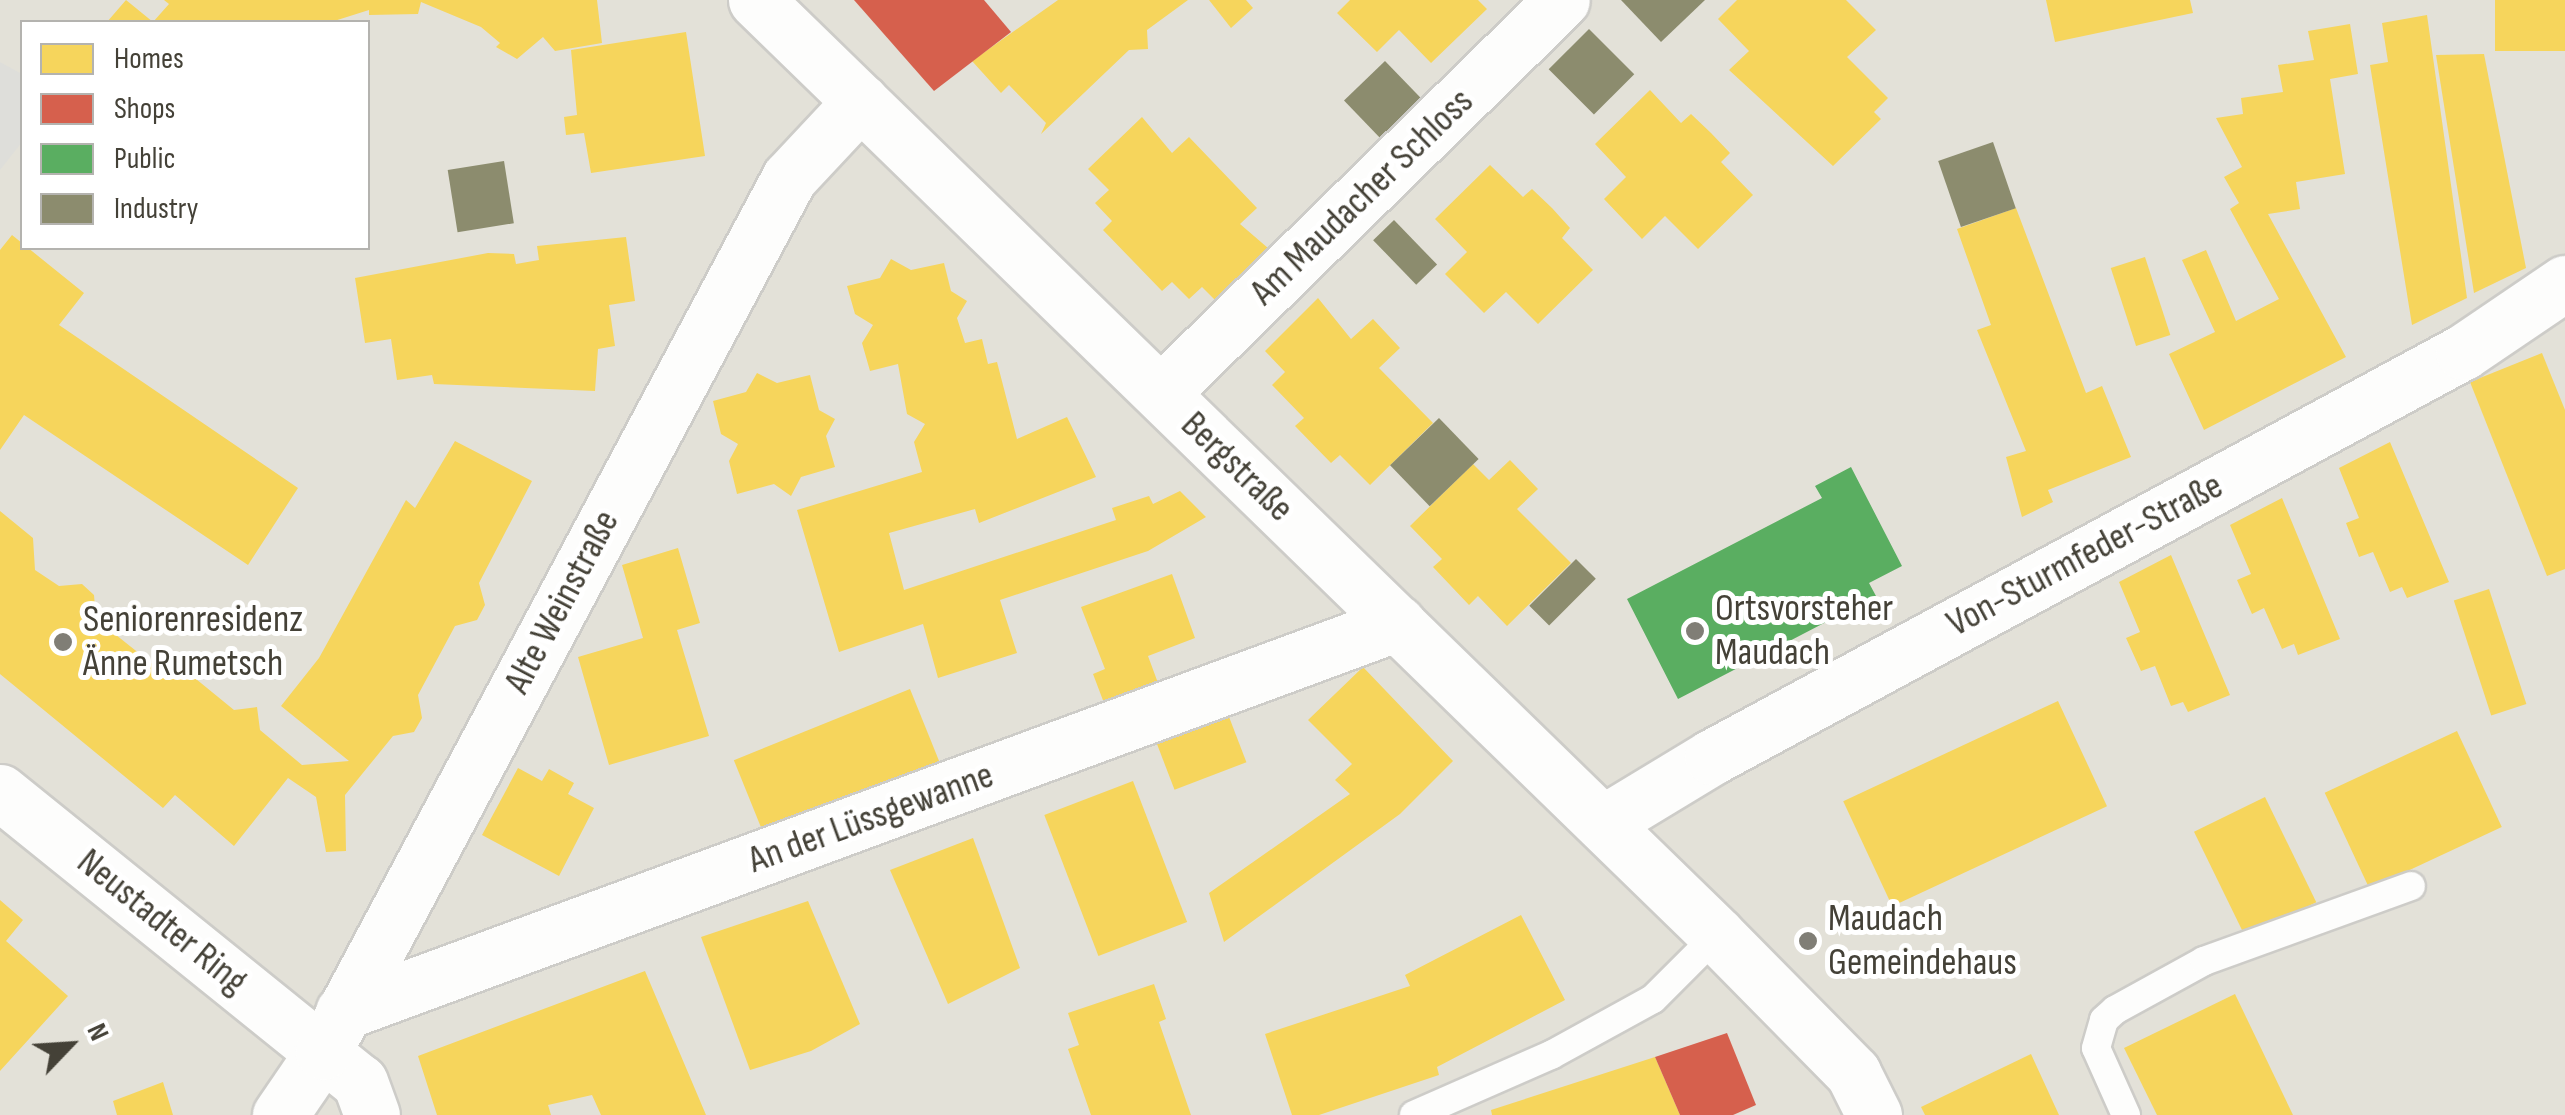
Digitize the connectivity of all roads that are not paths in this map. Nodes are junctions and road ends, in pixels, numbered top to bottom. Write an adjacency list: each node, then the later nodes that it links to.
1 (756, 0): 3 (street, Bergstraße)
2 (1562, 0): 5 (street, Am Maudacher Schloss)
3 (861, 101): 5 (street, Bergstraße); 11 (street, Alte Weinstraße)
4 (2565, 283): 8 (street, Von-Sturmfeder-Straße)
5 (1161, 393): 6 (street, Bergstraße)
6 (1398, 624): 8 (street, Bergstraße); 11 (street, An der Lüssgewanne)
7 (0, 792): 11 (street, Neustadter Ring)
8 (1603, 823): 10 (street, Bergstraße)
9 (2412, 886): 16 (lane)
10 (1717, 935): 14 (lane); 15 (street, Bergstraße)
11 (333, 1032): 12 (street, Alte Weinstraße); 13 (street, Neustadter Ring)
12 (280, 1115)
13 (372, 1115)
14 (1414, 1115)
15 (1874, 1115)
16 (2126, 1115)

